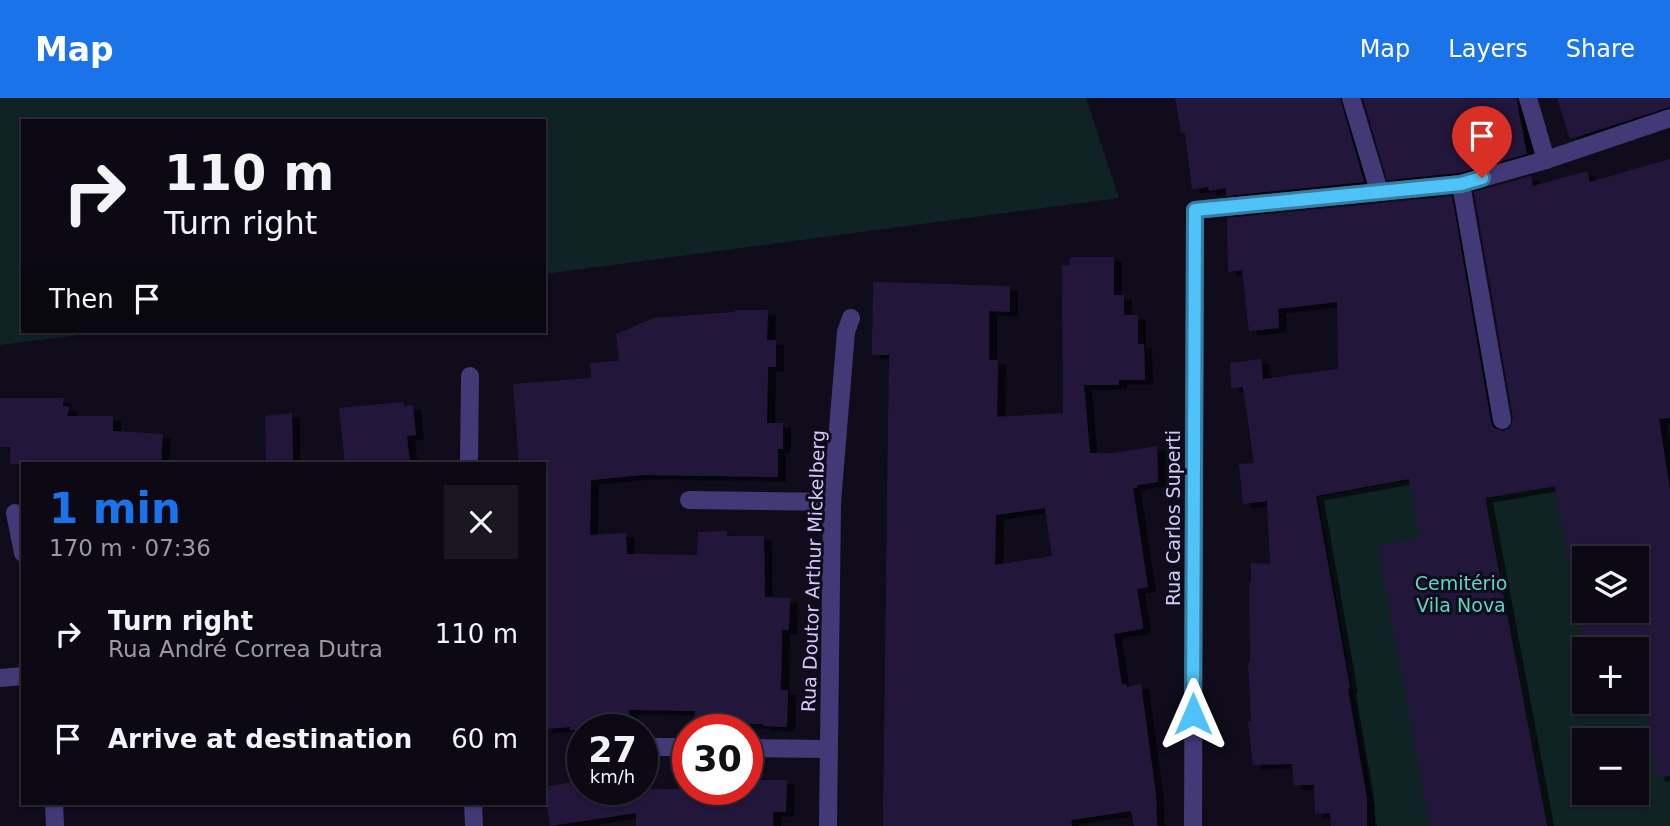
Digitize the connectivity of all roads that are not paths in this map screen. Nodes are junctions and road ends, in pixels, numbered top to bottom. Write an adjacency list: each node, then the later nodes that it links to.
1 (1351, 98): 6 (street)
2 (1528, 98): 4 (street)
3 (1670, 118): 4 (street)
4 (1546, 160): 5 (street)
5 (1461, 184): 6 (street); 9 (street)
6 (1379, 191): 24 (street, Rua Carlos Superti)
7 (851, 318): 12 (street, Rua Doutor Arthur Mickelberg)
8 (470, 376): 10 (street)
9 (1502, 420)
10 (468, 462)
11 (689, 500): 12 (street)
12 (832, 502): 18 (street, Rua Doutor Arthur Mickelberg)
13 (15, 513): 14 (street)
14 (21, 543)
15 (21, 676): 16 (street)
16 (0, 678)
17 (763, 748): 18 (street)
18 (828, 749): 23 (street, Rua Doutor Arthur Mickelberg)
19 (54, 805): 21 (street)
20 (473, 805): 22 (street)
21 (55, 826)
22 (474, 826)
23 (828, 826)
24 (1193, 826)

